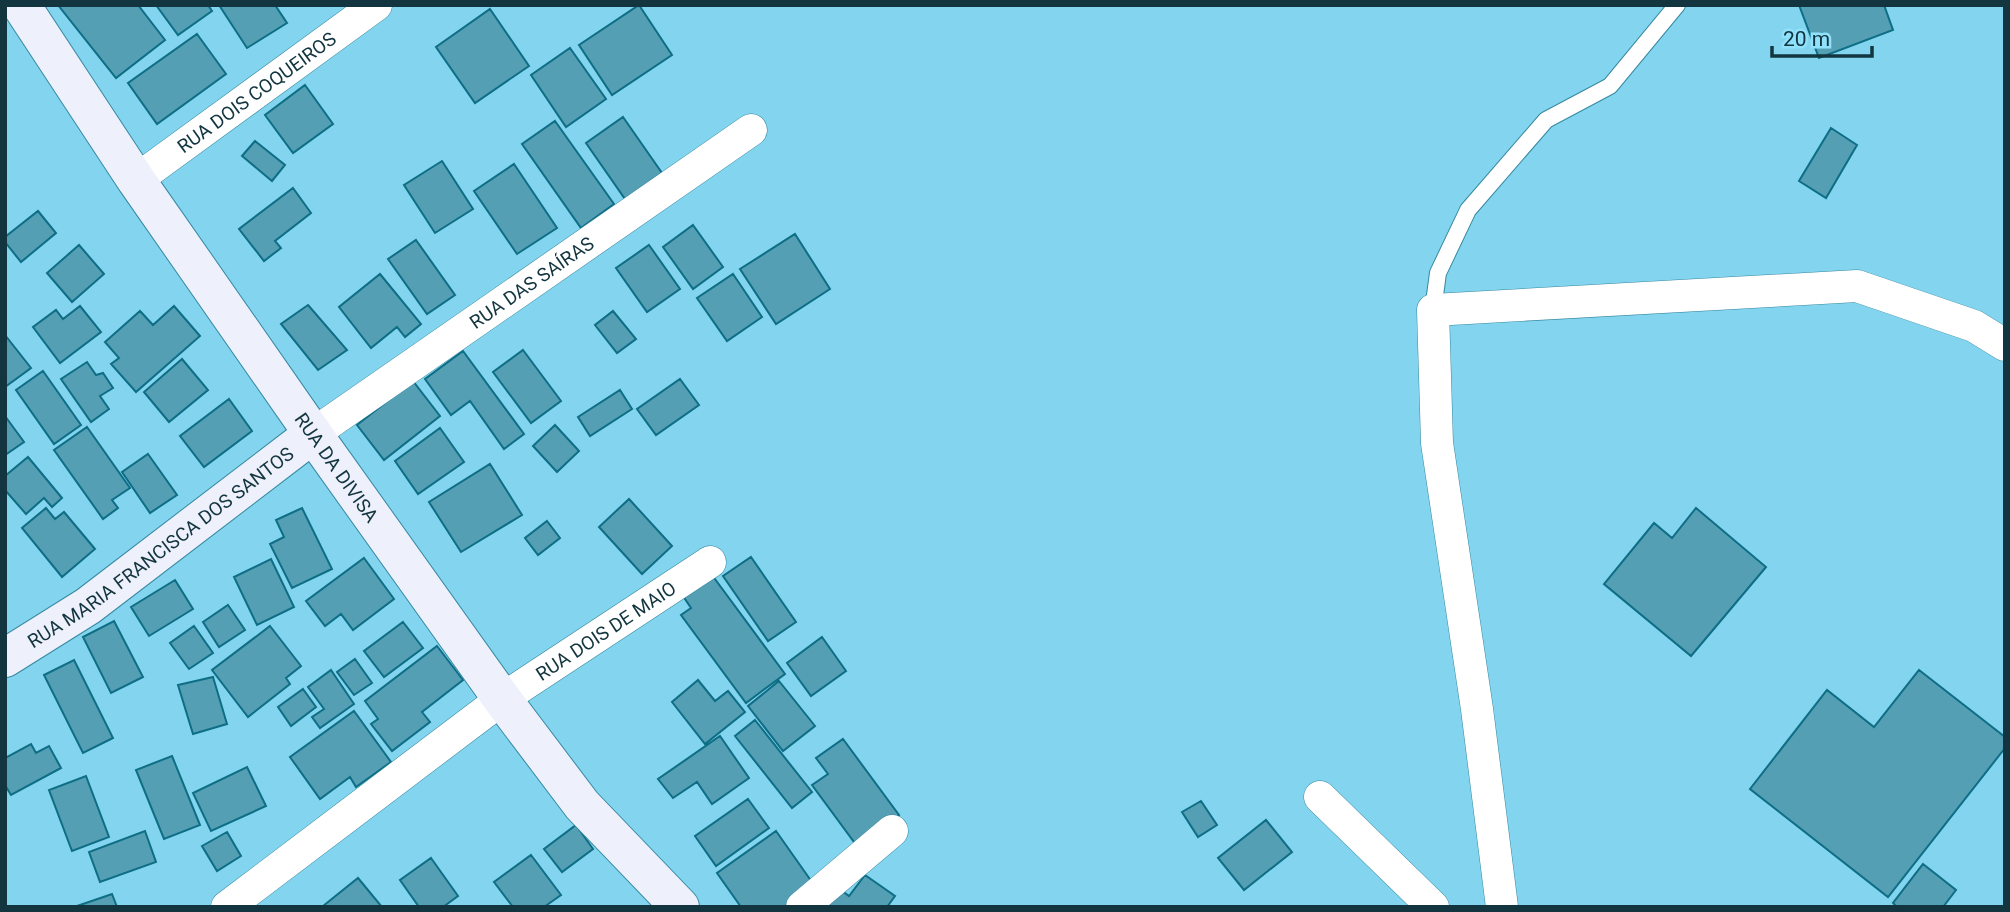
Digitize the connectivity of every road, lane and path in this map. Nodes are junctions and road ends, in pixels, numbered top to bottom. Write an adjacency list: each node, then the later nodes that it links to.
1 (21, 5): 5 (street, RUA DA DIVISA)
2 (376, 5): 5 (street, RUA DOIS COQUEIROS)
3 (1677, 5): 6 (lane)
4 (751, 130): 8 (street, RUA DAS SAÍRAS)
5 (136, 180): 8 (street, RUA DA DIVISA)
6 (1433, 310): 7 (street); 18 (street)
7 (2005, 345)
8 (313, 434): 10 (street, RUA MARIA FRANCISCA DOS SANTOS); 11 (street, RUA DA DIVISA)
9 (709, 562): 11 (street, RUA DOIS DE MAIO)
10 (5, 658)
11 (502, 699): 14 (street, RUA DOIS DE MAIO); 15 (street, RUA DA DIVISA)
12 (1320, 797): 17 (street)
13 (892, 831): 16 (street)
14 (227, 907)
15 (680, 907)
16 (802, 907)
17 (1433, 907)
18 (1502, 907)

